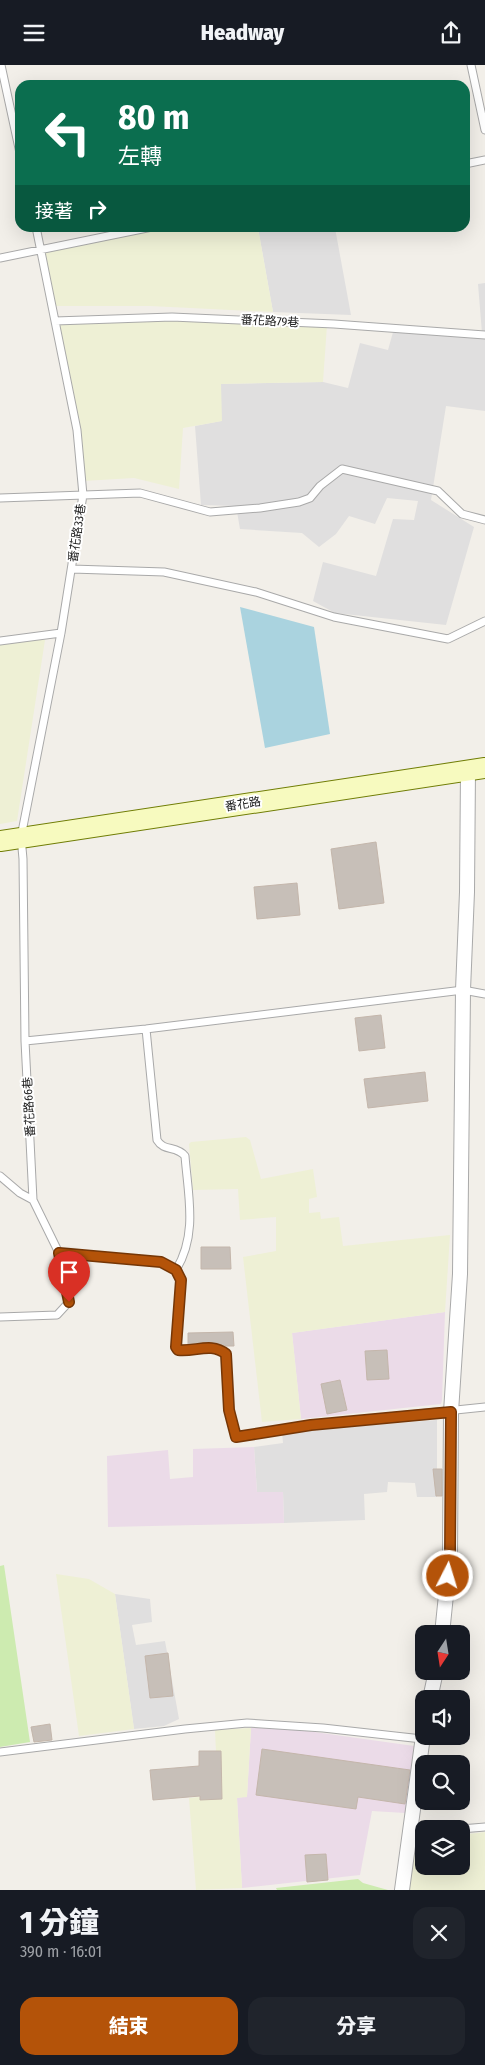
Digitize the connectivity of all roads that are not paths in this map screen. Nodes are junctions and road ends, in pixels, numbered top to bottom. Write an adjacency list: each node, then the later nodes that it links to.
1 (1, 65): 3 (lane)
2 (471, 65): 4 (lane)
3 (15, 130)
4 (485, 130)
5 (485, 159): 6 (lane)
6 (470, 163)
7 (37, 232): 9 (lane, 番花路33巷)
8 (128, 232): 9 (lane)
9 (41, 250): 10 (lane); 11 (lane, 番花路33巷)
10 (0, 258)
11 (55, 321): 12 (lane, 番花路79巷); 13 (lane, 番花路33巷)
12 (485, 335)
13 (83, 495): 14 (lane); 15 (lane); 16 (lane, 番花路33巷)
14 (0, 498)
15 (485, 520)
16 (72, 569): 17 (lane); 18 (lane, 番花路33巷)
17 (485, 621)
18 (61, 633): 19 (lane); 21 (lane, 番花路33巷)
19 (0, 641)
20 (476, 769): 21 (main road, 番花路); 23 (street)
21 (21, 837): 22 (main road, 番花路); 26 (lane, 番花路66巷)
22 (0, 841)
23 (463, 990): 24 (lane); 25 (lane); 33 (street)
24 (485, 994)
25 (146, 1029): 26 (lane); 30 (lane)
26 (25, 1041): 28 (lane, 番花路66巷)
27 (0, 1176): 28 (lane)
28 (33, 1200): 29 (lane, 番花路66巷)
29 (59, 1253): 30 (lane); 31 (lane, 番花路66巷)
30 (176, 1270): 33 (lane)
31 (0, 1317)
32 (485, 1407): 33 (lane)
33 (451, 1412): 34 (street)
34 (443, 1625)
35 (415, 1734): 37 (lane)
36 (422, 1745): 38 (street)
37 (0, 1752)
38 (418, 1820)
39 (485, 1827): 40 (lane)
40 (470, 1828)
41 (415, 1841): 42 (street)
42 (402, 1890)

